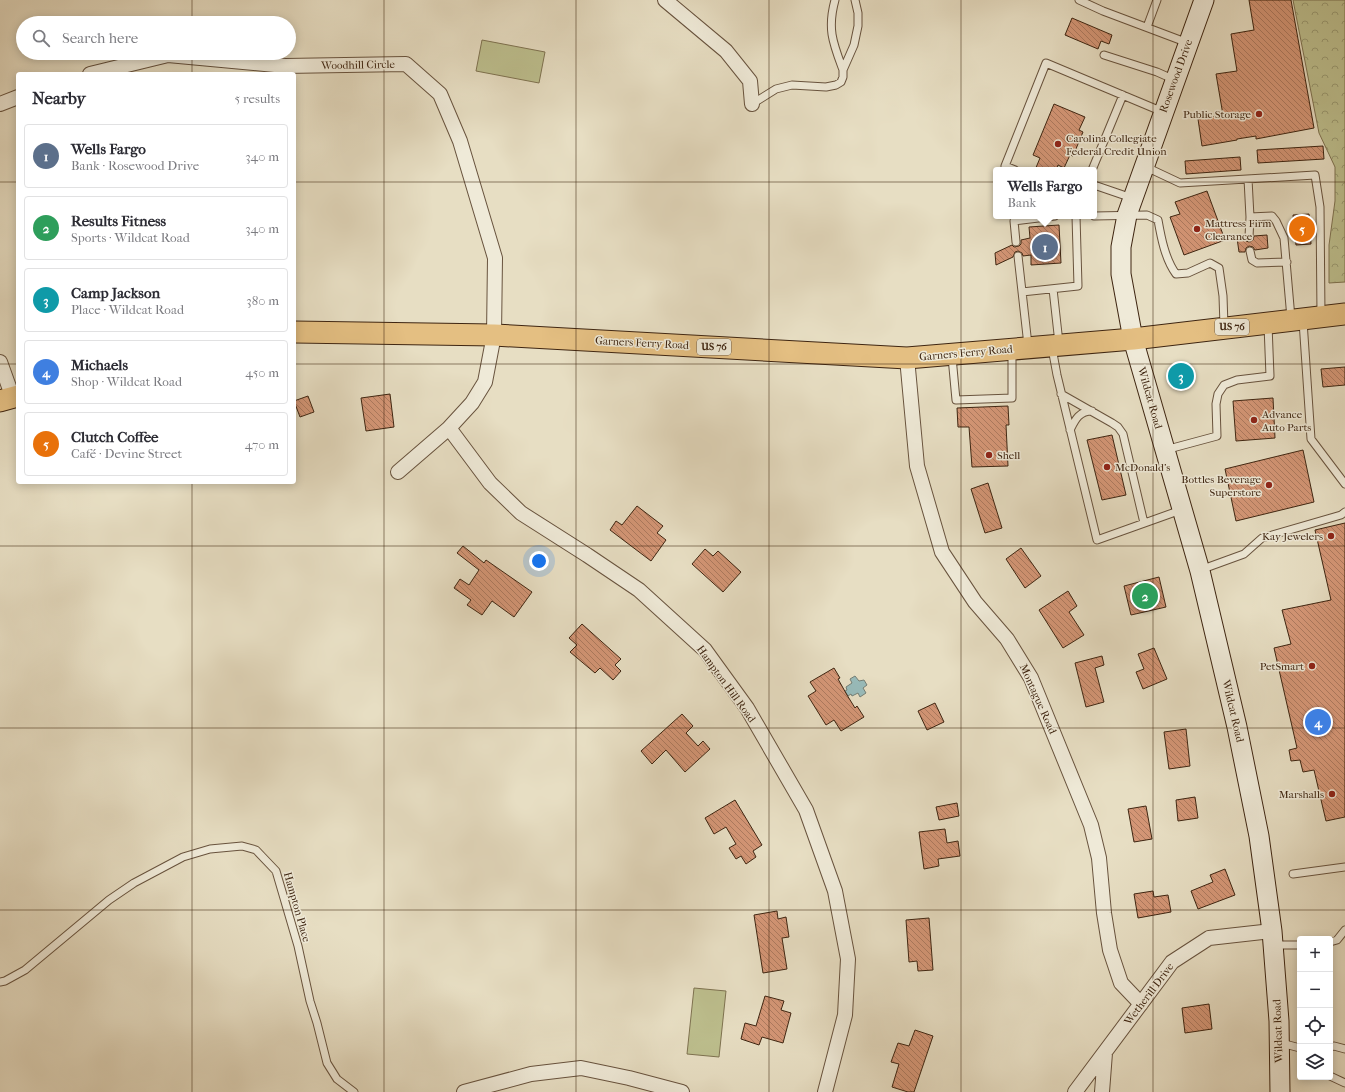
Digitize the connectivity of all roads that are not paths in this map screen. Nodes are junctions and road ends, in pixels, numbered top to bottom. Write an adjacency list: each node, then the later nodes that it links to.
1 (665, 0): 18 (street)
2 (835, 0): 12 (lane)
3 (855, 0): 12 (lane)
4 (1079, 0): 7 (lane)
5 (1157, 0): 7 (lane)
6 (1204, 0): 8 (main road, Rosewood Drive)
7 (1147, 28): 8 (lane)
8 (1188, 43): 14 (main road, Rosewood Drive)
9 (1104, 55): 14 (lane)
10 (147, 60): 13 (street, Woodhill Circle)
11 (221, 60): 41 (street, Woodhill Circle)
12 (843, 70): 18 (lane)
13 (98, 72)
14 (1175, 80): 19 (main road, Rosewood Drive)
15 (1123, 95): 19 (lane); 21 (lane); 22 (lane)
16 (16, 98): 17 (street)
17 (0, 104)
18 (752, 104)
19 (1163, 112): 20 (main road, Rosewood Drive)
20 (1144, 166): 23 (lane); 25 (main road, Rosewood Drive)
21 (1008, 167)
22 (1093, 167)
23 (1248, 179): 27 (lane); 37 (lane)
24 (1097, 187): 25 (lane)
25 (1130, 207): 26 (lane); 39 (lane); 42 (main road, Rosewood Drive)
26 (1097, 215)
27 (1250, 217): 30 (lane); 34 (lane)
28 (1030, 219): 31 (lane)
29 (1076, 219): 35 (lane)
30 (1249, 237)
31 (1016, 242)
32 (1250, 251): 34 (lane)
33 (1018, 256): 36 (lane)
34 (1287, 262): 37 (lane)
35 (1053, 289): 36 (lane); 43 (lane)
36 (1022, 292): 44 (lane)
37 (1318, 317): 38 (main road, US 76); 55 (lane)
38 (1268, 323): 39 (main road, US 76); 53 (lane)
39 (1224, 328): 42 (main road, US 76)
40 (296, 332): 41 (main road, Garners Ferry Road / US 76)
41 (494, 335): 46 (main road, Garners Ferry Road / US 76); 51 (street)
42 (1133, 339): 43 (main road, Garners Ferry Road / US 76); 53 (main road, Wildcat Road)
43 (1056, 346): 44 (main road, Garners Ferry Road / US 76); 48 (lane)
44 (1020, 348): 45 (main road, Garners Ferry Road / US 76); 45 (lane)
45 (952, 354): 46 (main road, Garners Ferry Road / US 76)
46 (908, 358): 67 (street, Montague Road)
47 (0, 362): 49 (street)
48 (1061, 394): 50 (lane); 52 (lane)
49 (10, 398)
50 (1092, 411): 52 (lane); 58 (lane)
51 (449, 428): 54 (street); 78 (street, Hampton Hill Road)
52 (1070, 430): 58 (lane)
53 (1165, 450): 56 (main road, Wildcat Road)
54 (398, 472)
55 (1345, 484)
56 (1182, 510): 58 (lane); 59 (main road, Wildcat Road)
57 (1345, 512): 59 (lane)
58 (1144, 523)
59 (1200, 570): 63 (main road, Wildcat Road)
60 (1345, 867): 61 (lane)
61 (1293, 874)
62 (1345, 930): 64 (lane)
63 (1273, 938): 65 (lane); 67 (street, Wetherill Drive); 68 (main road, Wildcat Road)
64 (1333, 941)
65 (1297, 944)
66 (0, 982): 75 (lane, Hampton Place)
67 (1141, 1004): 72 (street, Wetherill Drive)
68 (1280, 1042): 70 (lane); 81 (main road, Wildcat Road)
69 (1333, 1046): 71 (lane)
70 (1297, 1047)
71 (1345, 1049)
72 (1106, 1052): 79 (street, Wetherill Drive); 80 (street)
73 (1333, 1077): 74 (lane)
74 (1345, 1083)
75 (354, 1092)
76 (464, 1092): 77 (street)
77 (682, 1092)
78 (825, 1092)
79 (1075, 1092)
80 (1102, 1092)
81 (1280, 1092)

